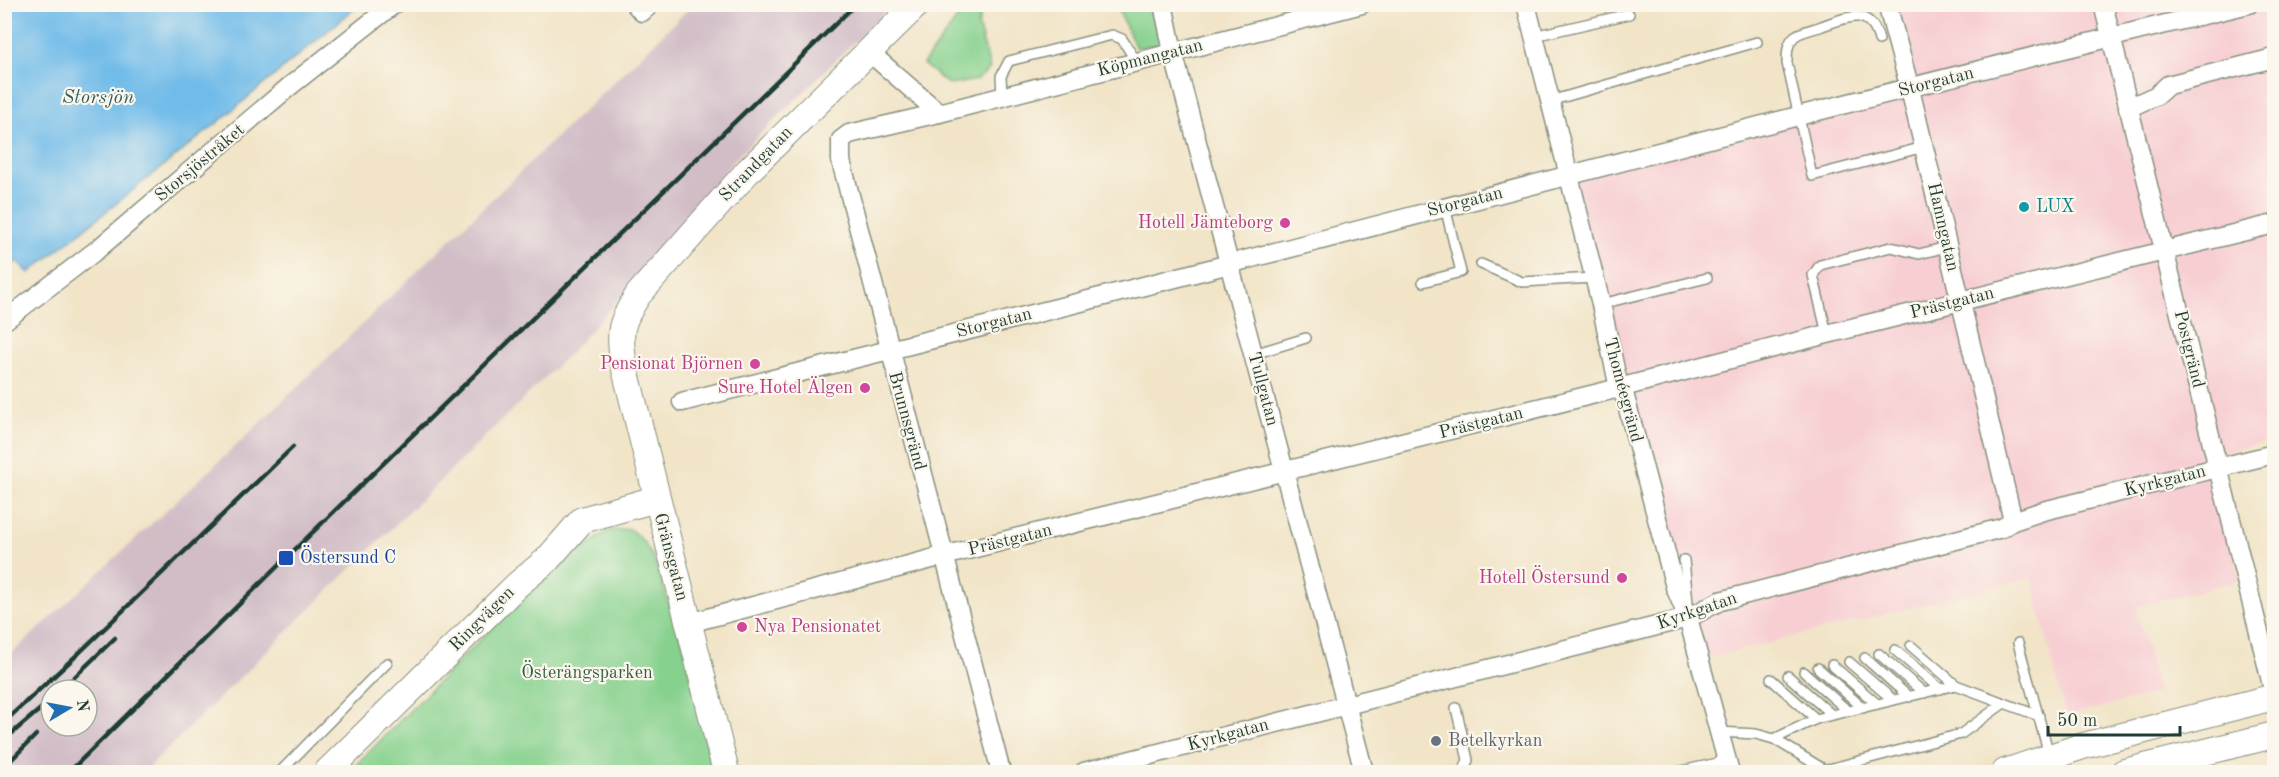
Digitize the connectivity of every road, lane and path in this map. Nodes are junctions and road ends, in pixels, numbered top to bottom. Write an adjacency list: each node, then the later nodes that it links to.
1 (394, 4): 41 (street, Storsjöstråket)
2 (635, 4): 3 (street)
3 (651, 4)
4 (917, 4): 17 (main road, Strandgatan)
5 (1163, 4): 18 (street, Tullgatan)
6 (1362, 4): 11 (street, Köpmangatan)
7 (1526, 4): 13 (street, Thoméegränd)
8 (1887, 4): 21 (street, Hamngatan)
9 (2103, 4): 14 (street, Postgränd)
10 (2249, 4): 14 (street, Storgatan)
11 (1298, 12): 18 (street, Köpmangatan)
12 (1629, 14): 13 (lane)
13 (1534, 36): 23 (street, Thoméegränd)
14 (2111, 37): 21 (street, Storgatan); 24 (street, Postgränd)
15 (1879, 40): 26 (lane)
16 (1757, 42): 23 (lane)
17 (869, 52): 25 (street); 44 (main road, Strandgatan)
18 (1173, 52): 20 (street, Köpmangatan); 34 (street, Tullgatan)
19 (2274, 58): 24 (street)
20 (1136, 61): 22 (street, Köpmangatan); 22 (lane)
21 (1910, 89): 26 (street, Storgatan); 28 (street, Hamngatan)
22 (1002, 96): 25 (street, Köpmangatan)
23 (1550, 101): 29 (street, Thoméegränd)
24 (2128, 108): 33 (street, Postgränd)
25 (939, 113): 27 (street, Köpmangatan)
26 (1799, 117): 28 (lane); 29 (street, Storgatan)
27 (912, 120): 45 (street, Brunnsgränd)
28 (1924, 147): 32 (street, Hamngatan)
29 (1568, 176): 30 (street, Storgatan); 36 (street, Thoméegränd)
30 (1445, 206): 34 (street, Storgatan); 38 (lane)
31 (2274, 224): 33 (street, Prästgatan)
32 (1947, 247): 39 (street, Hamngatan); 42 (lane)
33 (2164, 250): 39 (street, Prästgatan); 50 (street, Postgränd)
34 (1230, 264): 45 (street, Storgatan); 46 (street, Tullgatan)
35 (1481, 264): 36 (lane)
36 (1594, 278): 40 (street, Thoméegränd)
37 (1707, 278): 40 (lane)
38 (1423, 282)
39 (1960, 301): 42 (street, Prästgatan); 53 (street, Hamngatan)
40 (1601, 304): 47 (street, Thoméegränd)
41 (4, 321)
42 (1827, 334): 47 (street, Prästgatan)
43 (1306, 338): 46 (lane)
44 (620, 341): 52 (main road, Gränsgatan)
45 (889, 349): 48 (street, Storgatan); 54 (street, Brunnsgränd)
46 (1254, 354): 51 (street, Tullgatan)
47 (1619, 388): 51 (street, Prästgatan); 56 (street, Thoméegränd)
48 (682, 402)
49 (2274, 454): 50 (street, Kyrkgatan)
50 (2218, 468): 53 (street, Kyrkgatan); 73 (street, Postgränd)
51 (1285, 471): 54 (street, Prästgatan); 78 (street, Tullgatan)
52 (656, 499): 57 (main road, Gränsgatan); 91 (main road, Ringvägen)
53 (2013, 521): 56 (street, Kyrkgatan)
54 (943, 556): 57 (street, Prästgatan); 93 (street, Brunnsgränd)
55 (1684, 560): 56 (lane)
56 (1688, 618): 78 (street, Kyrkgatan); 85 (street, Thoméegränd)
57 (689, 623): 92 (main road, Gränsgatan)
58 (2018, 643): 83 (lane)
59 (1911, 646): 70 (lane)
60 (1895, 650): 71 (lane)
61 (1879, 654): 72 (lane)
62 (1865, 658): 74 (lane)
63 (1849, 662): 75 (lane)
64 (387, 663): 90 (lane)
65 (1832, 665): 77 (lane)
66 (1818, 668): 80 (lane)
67 (1804, 672): 81 (lane)
68 (1788, 676): 82 (lane)
69 (1771, 680): 84 (lane)
70 (1956, 685): 71 (lane); 76 (lane)
71 (1940, 689): 72 (lane)
72 (1924, 693): 74 (lane)
73 (2274, 695): 88 (main road)
74 (1909, 696): 75 (lane)
75 (1893, 700): 77 (lane)
76 (2004, 703): 83 (lane); 87 (lane)
77 (1877, 704): 80 (lane)
78 (1347, 705): 94 (street, Kyrkgatan); 95 (street, Tullgatan)
79 (1456, 708): 96 (lane)
80 (1863, 708): 81 (lane)
81 (1848, 711): 82 (lane)
82 (1832, 715): 84 (lane)
83 (2039, 716): 88 (lane)
84 (1816, 718): 87 (lane)
85 (1719, 732): 87 (lane); 89 (street, Thoméegränd)
86 (2274, 735): 99 (main road)
87 (1774, 739)
88 (2052, 764): 98 (main road)
89 (1728, 767): 97 (lane)
90 (283, 772)
91 (327, 772)
92 (726, 772)
93 (1001, 772)
94 (1084, 772)
95 (1364, 772)
96 (1462, 772)
97 (1677, 772)
98 (2005, 772)
99 (2124, 772)

